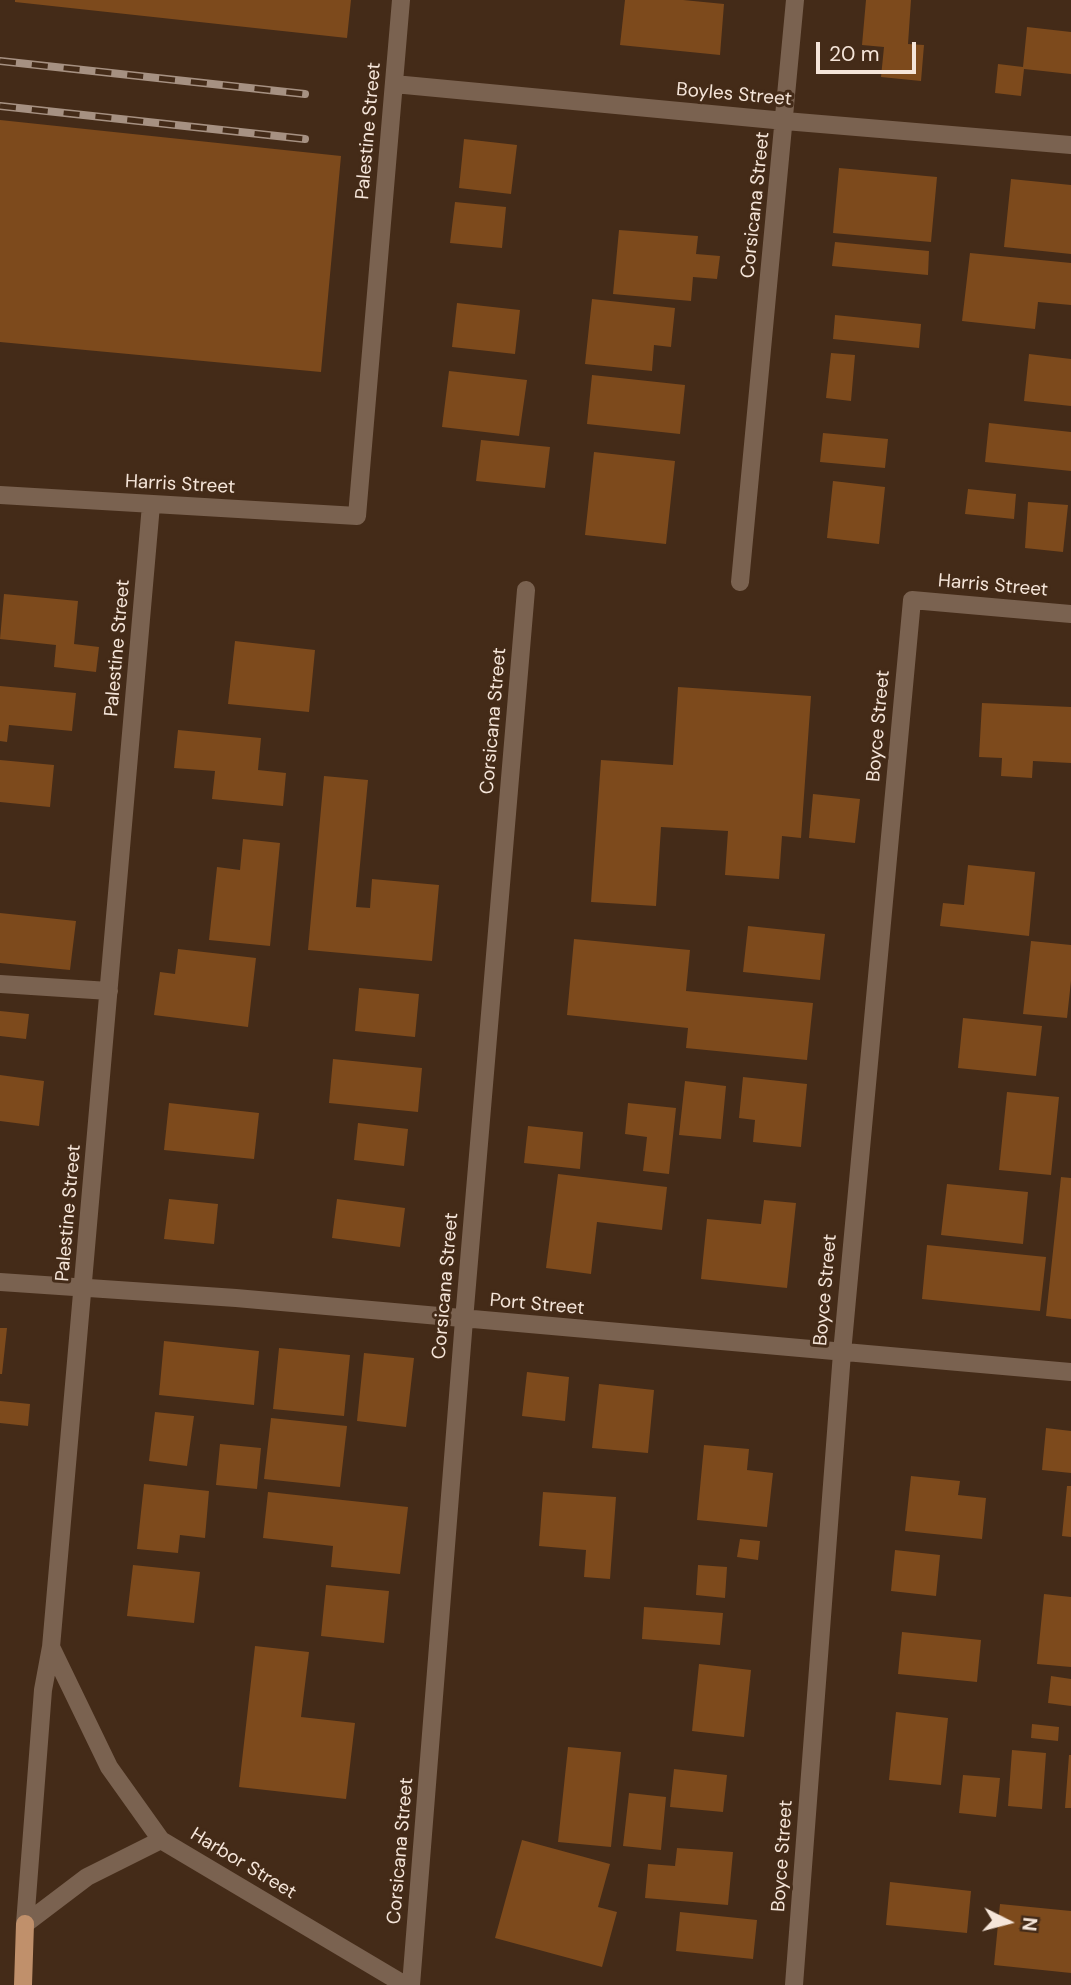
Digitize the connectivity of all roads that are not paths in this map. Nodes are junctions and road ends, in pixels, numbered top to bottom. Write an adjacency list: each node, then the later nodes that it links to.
1 (401, 0): 3 (street, Palestine Street)
2 (795, 0): 4 (street, Corsicana Street)
3 (394, 84): 4 (street, Boyles Street); 8 (street, Palestine Street)
4 (785, 121): 5 (street, Boyles Street); 9 (street, Corsicana Street)
5 (1071, 145)
6 (0, 495): 7 (street, Harris Street)
7 (151, 505): 8 (street, Harris Street); 14 (street, Palestine Street)
8 (357, 516)
9 (740, 582)
10 (526, 590): 17 (street, Corsicana Street)
11 (912, 600): 12 (street, Harris Street); 18 (street, Boyce Street)
12 (1071, 614)
13 (0, 984): 14 (street)
14 (109, 991): 16 (street, Palestine Street)
15 (0, 1282): 16 (street, Port Street)
16 (83, 1289): 17 (street, Port Street); 20 (street, Palestine Street)
17 (464, 1320): 18 (street, Port Street); 25 (street, Corsicana Street)
18 (842, 1353): 19 (street, Port Street); 26 (street, Boyce Street)
19 (1071, 1372)
20 (51, 1647): 21 (street); 22 (street, Palestine Street)
21 (161, 1840): 22 (street, Harbor Street); 24 (street, Harbor Street)
22 (25, 1924): 23 (main road)
23 (23, 1985)
24 (405, 1985)
25 (411, 1985)
26 (794, 1985)

